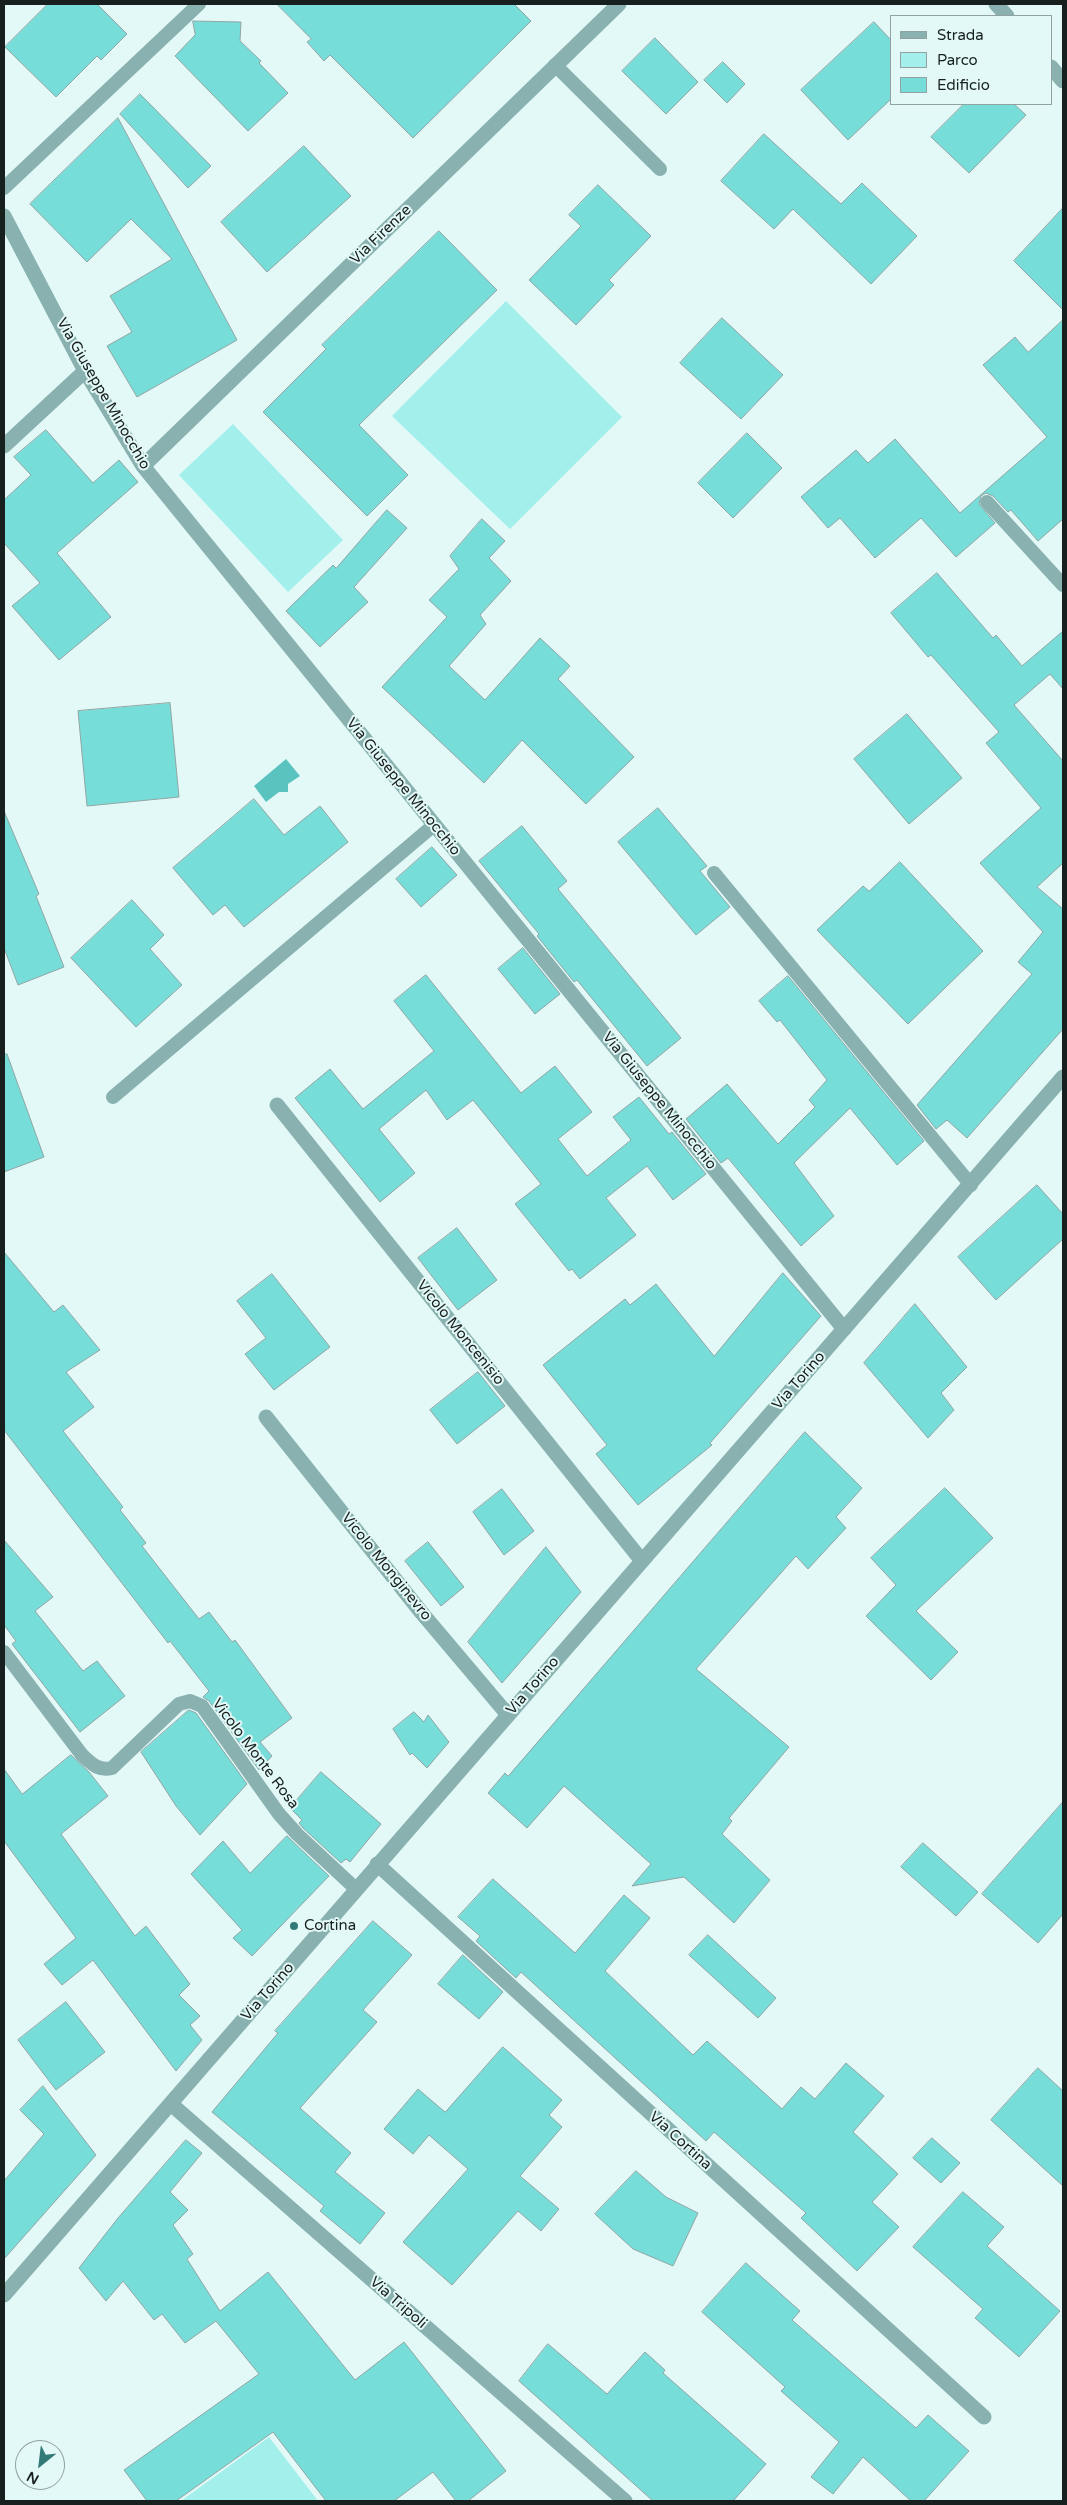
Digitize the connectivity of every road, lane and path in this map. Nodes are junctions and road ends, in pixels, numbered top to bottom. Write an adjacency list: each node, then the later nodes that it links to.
1 (199, 4): 9 (lane)
2 (619, 4): 5 (street, Via Firenze)
3 (996, 4): 4 (street)
4 (1006, 15)
5 (555, 65): 8 (lane); 13 (street, Via Firenze)
6 (1052, 68): 7 (street)
7 (1063, 81)
8 (660, 169)
9 (4, 188)
10 (4, 216): 11 (street, Via Giuseppe Minocchio)
11 (85, 371): 12 (street); 13 (street, Via Giuseppe Minocchio)
12 (4, 446)
13 (143, 466): 16 (street, Via Giuseppe Minocchio)
14 (987, 502): 15 (lane)
15 (1063, 585)
16 (434, 826): 19 (lane); 22 (street, Via Giuseppe Minocchio)
17 (714, 873): 21 (lane)
18 (1063, 1077): 21 (street, Via Torino)
19 (113, 1097)
20 (277, 1105): 24 (street, Vicolo Moncenisio)
21 (971, 1185): 22 (street, Via Torino)
22 (844, 1329): 24 (street, Via Torino)
23 (266, 1417): 26 (street, Vicolo Monginevro)
24 (642, 1561): 26 (street, Via Torino)
25 (4, 1652): 28 (lane, Vicolo Monte Rosa)
26 (508, 1715): 27 (street, Via Torino)
27 (377, 1864): 28 (street, Via Torino); 31 (street, Via Cortina)
28 (356, 1889): 29 (street, Via Torino)
29 (171, 2104): 30 (street, Via Torino); 32 (street, Via Tripoli)
30 (4, 2295)
31 (984, 2417)
32 (625, 2501)

